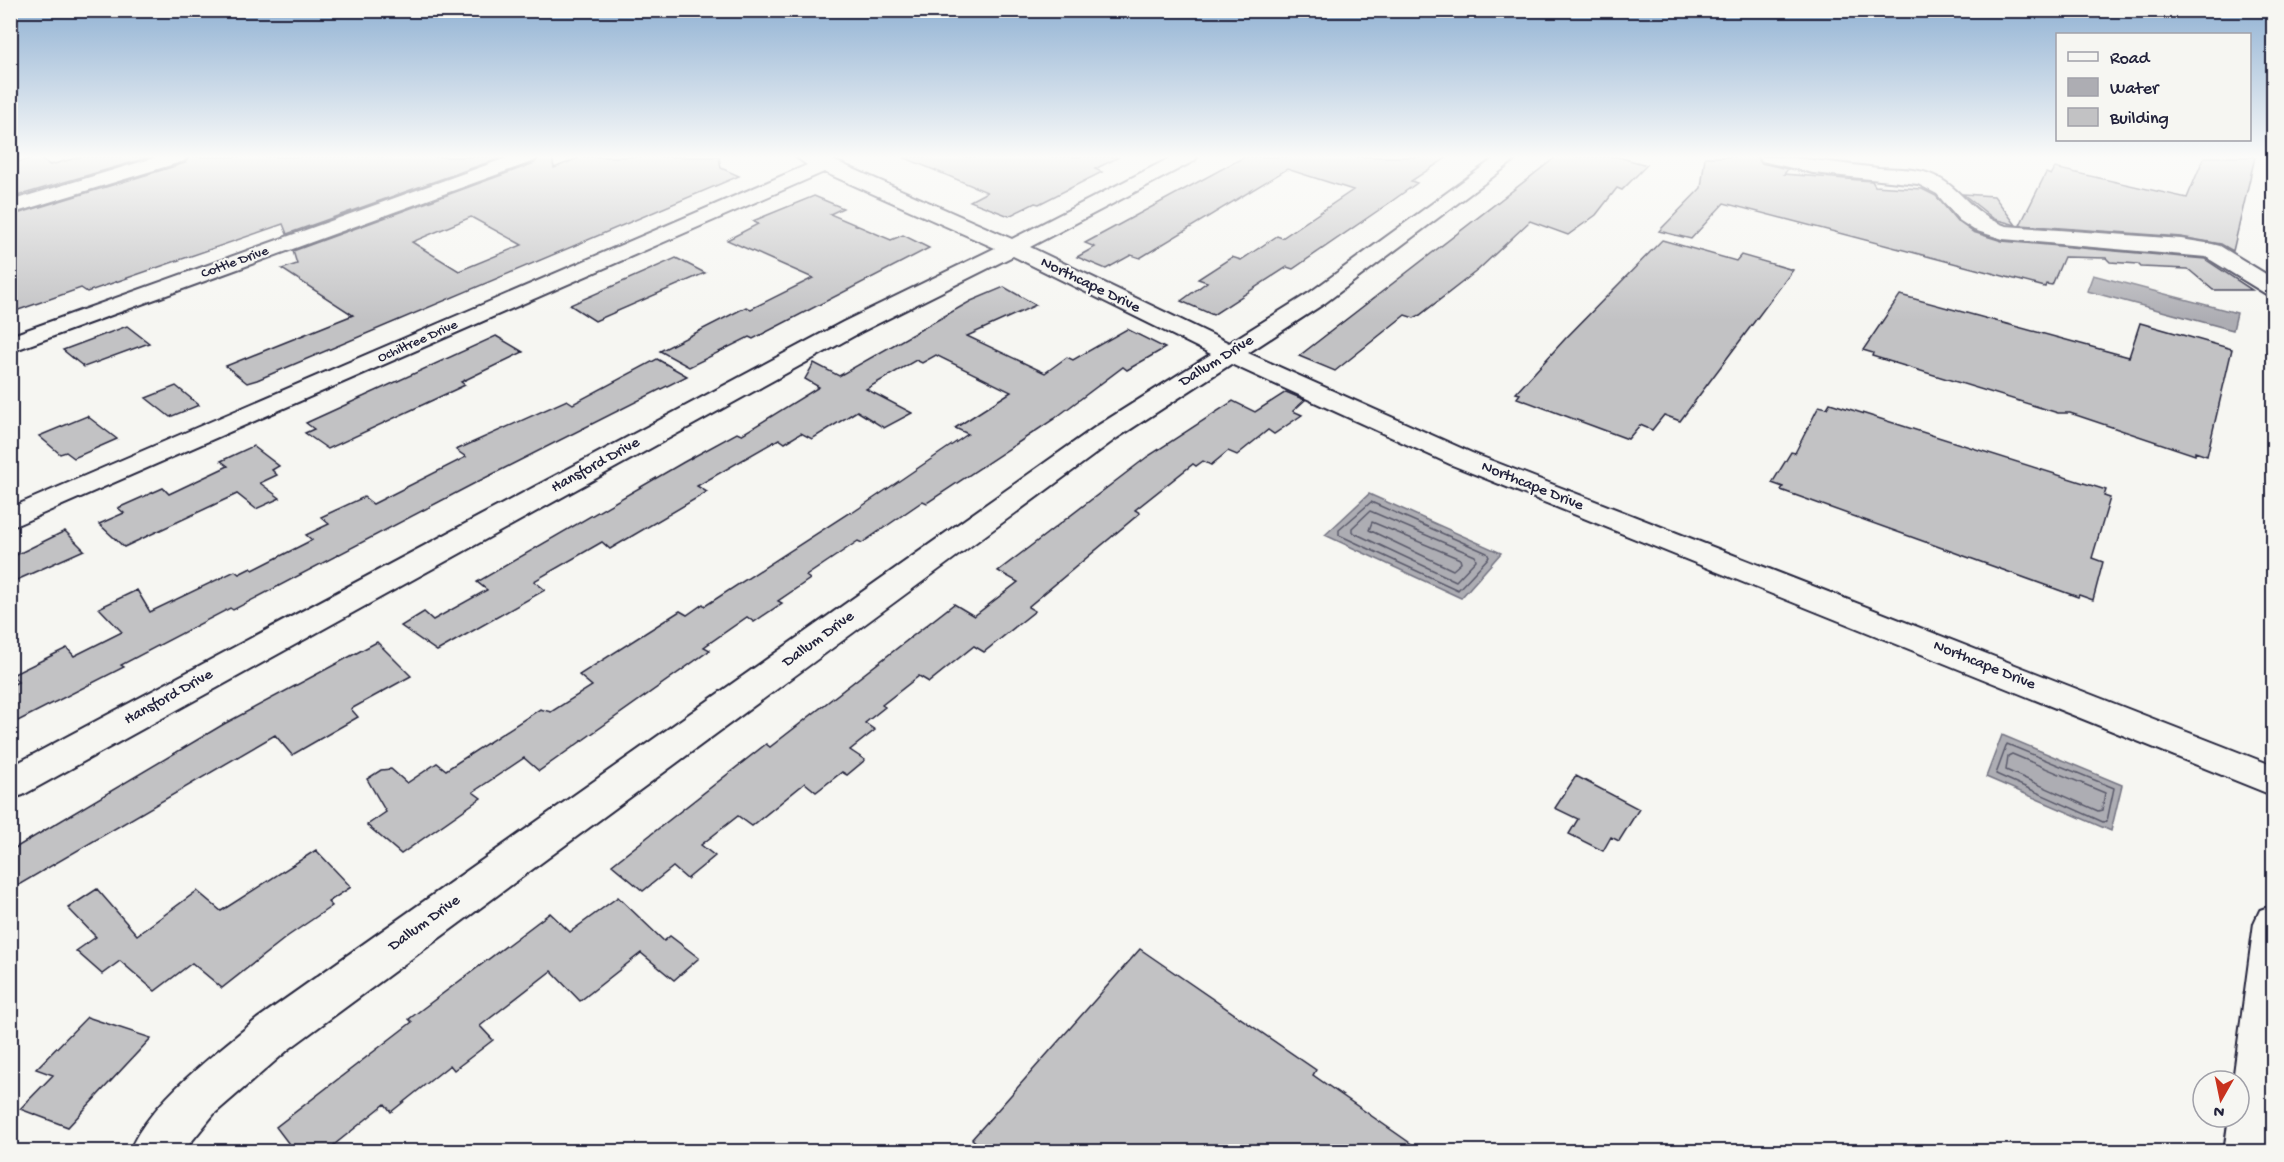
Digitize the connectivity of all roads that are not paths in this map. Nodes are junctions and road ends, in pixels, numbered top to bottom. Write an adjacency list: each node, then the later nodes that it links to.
1 (378, 211): 9 (street, Cottle Drive)
2 (703, 211): 11 (street, Ochiltree Drive)
3 (930, 211): 7 (street, Northcape Drive)
4 (1084, 211): 7 (street, Hansford Drive)
5 (1435, 211): 10 (street, Dallum Drive)
6 (1964, 211): 8 (street)
7 (1014, 248): 10 (street, Northcape Drive); 13 (street, Hansford Drive)
8 (2274, 289)
9 (10, 345)
10 (1230, 354): 12 (street, Northcape Drive); 15 (street, Dallum Drive)
11 (10, 519)
12 (2274, 782)
13 (10, 785)
14 (2274, 923): 16 (street)
15 (152, 1152)
16 (2248, 1152)

